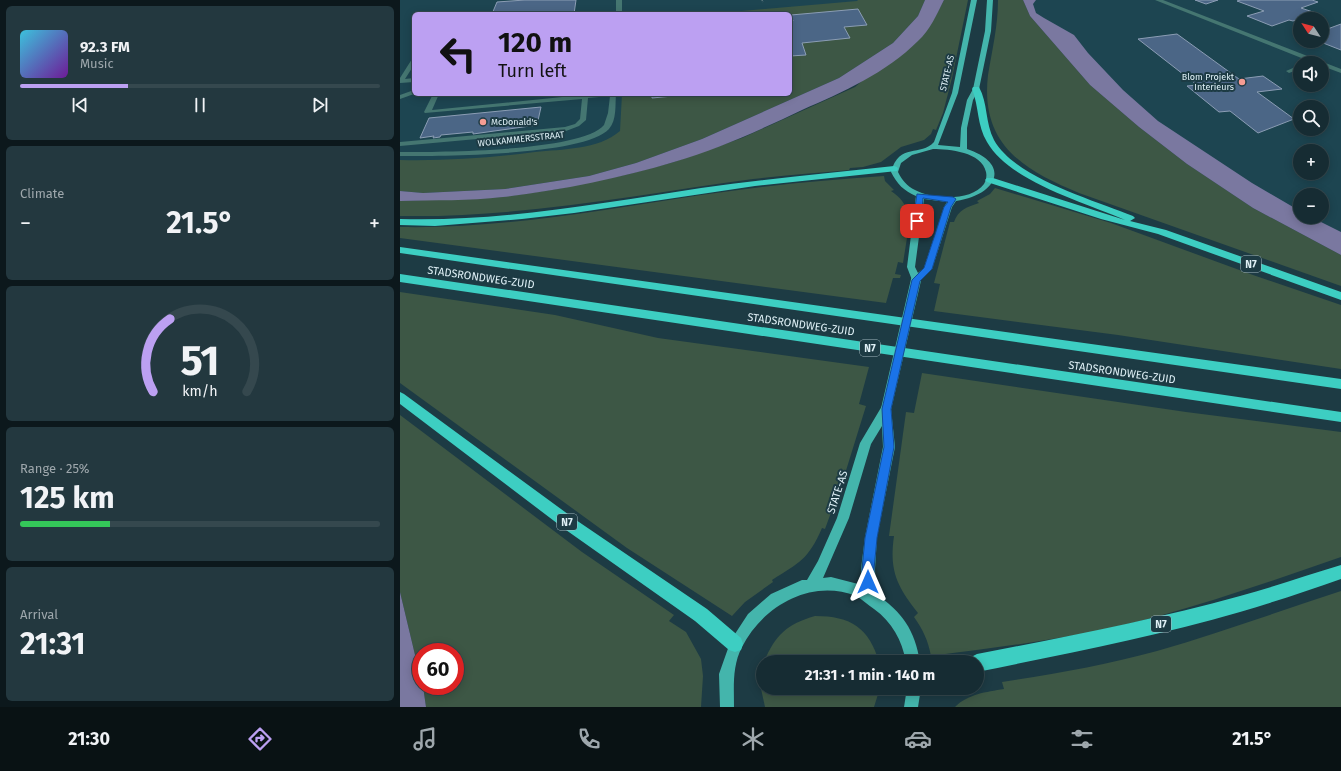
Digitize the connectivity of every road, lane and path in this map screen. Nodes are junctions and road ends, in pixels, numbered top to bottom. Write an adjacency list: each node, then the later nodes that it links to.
1 (619, 0): 5 (street)
2 (974, 0): 21 (main road, STATE-AS)
3 (990, 0): 13 (main road)
4 (1158, 0): 6 (street)
5 (619, 12)
6 (1299, 56)
7 (412, 63): 12 (street)
8 (1329, 67): 11 (street)
9 (1293, 70): 10 (street)
10 (1289, 71)
11 (1341, 71)
12 (412, 80)
13 (976, 89): 22 (main road); 29 (highway, N7)
14 (412, 93): 19 (street)
15 (435, 96): 18 (street)
16 (594, 96): 18 (street)
17 (613, 96): 23 (street, WOLKAMMERSSTRAAT)
18 (585, 97): 20 (street)
19 (400, 98)
20 (400, 144)
21 (933, 147): 22 (main road); 24 (main road)
22 (963, 150): 25 (main road)
23 (400, 154)
24 (894, 169): 26 (main road); 28 (highway)
25 (990, 180): 27 (main road); 29 (highway, N7)
26 (920, 196): 27 (main road); 32 (main road, STATE-AS)
27 (953, 199): 32 (main road, STATE-AS)
28 (400, 222)
29 (1162, 232): 33 (highway, N7)
30 (400, 250): 34 (highway, STADSRONDWEG-ZUID)
31 (400, 278): 37 (highway, STADSRONDWEG-ZUID / N7)
32 (916, 280): 36 (main road, STATE-AS, bridge)
33 (1341, 296)
34 (1341, 384)
35 (400, 397): 41 (highway, N7)
36 (886, 409): 39 (main road, STATE-AS); 40 (main road, STATE-AS)
37 (1341, 417)
38 (1341, 572): 43 (highway, N7)
39 (812, 584): 40 (main road); 41 (main road)
40 (869, 596): 42 (main road)
41 (735, 644): 45 (main road)
42 (911, 655)
43 (984, 662)
44 (913, 695): 46 (main road)
45 (727, 707)
46 (911, 707)

